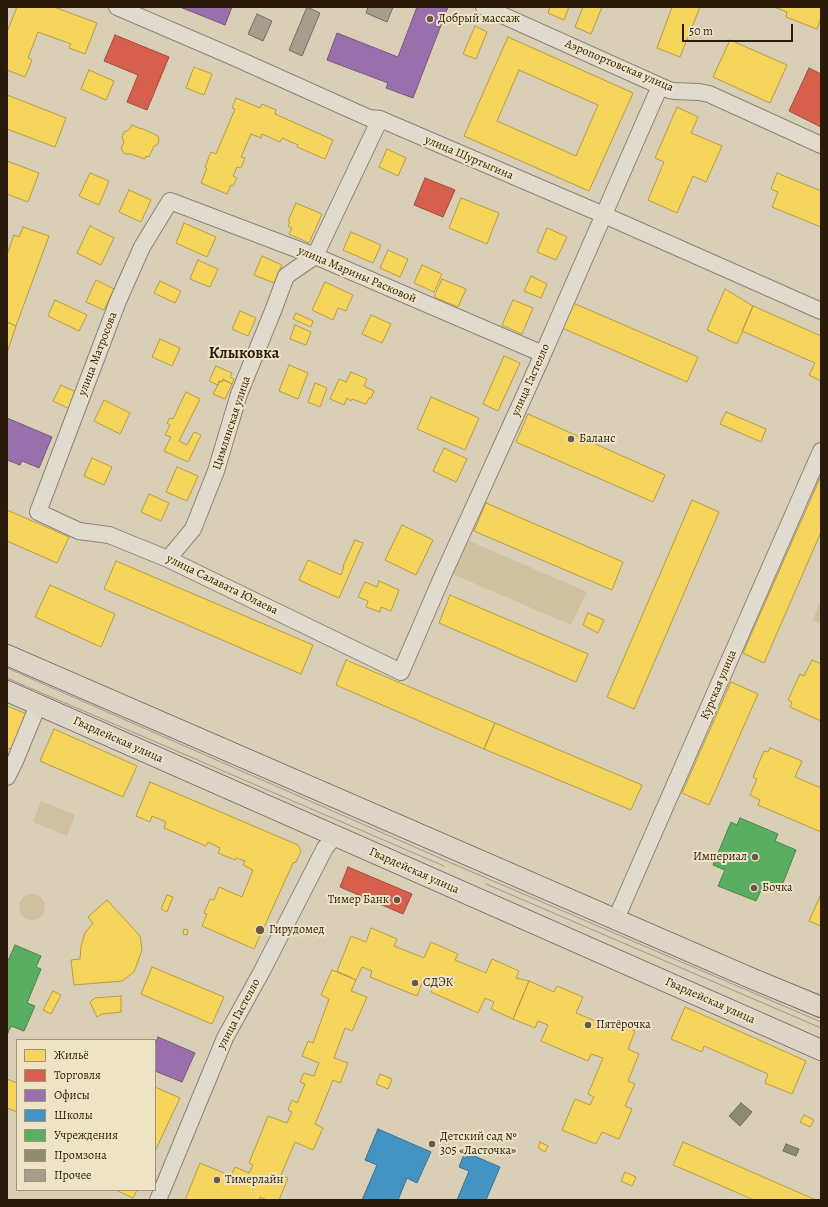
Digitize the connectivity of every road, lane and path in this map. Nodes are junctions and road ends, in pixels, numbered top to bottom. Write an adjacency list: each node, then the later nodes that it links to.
1 (117, 7): 4 (street, улица Шуртыгина)
2 (484, 7): 3 (street, Аэропортовская улица)
3 (660, 86): 5 (street, Аэропортовская улица); 7 (street, улица Гастелло)
4 (380, 119): 7 (street, улица Шуртыгина); 8 (street)
5 (821, 145)
6 (170, 201): 8 (street, улица Марины Расковой); 12 (street, улица Матросова)
7 (604, 215): 9 (street, улица Шуртыгина); 10 (street, улица Гастелло)
8 (315, 256): 10 (street, улица Марины Расковой); 13 (street, Цимлянская улица)
9 (821, 311)
10 (543, 354): 15 (street, улица Гастелло)
11 (821, 450): 20 (street, Курская улица)
12 (38, 512): 13 (street, улица Салавата Юлаева)
13 (168, 559): 15 (street, улица Салавата Юлаева)
14 (7, 654): 20 (main road)
15 (401, 672)
16 (7, 691): 17 (main road, Гвардейская улица)
17 (38, 705): 18 (street); 19 (main road, Гвардейская улица)
18 (7, 777)
19 (335, 836): 22 (main road, Гвардейская улица); 23 (street, улица Гастелло)
20 (616, 919): 21 (main road)
21 (821, 1007)
22 (821, 1050)
23 (158, 1200)

